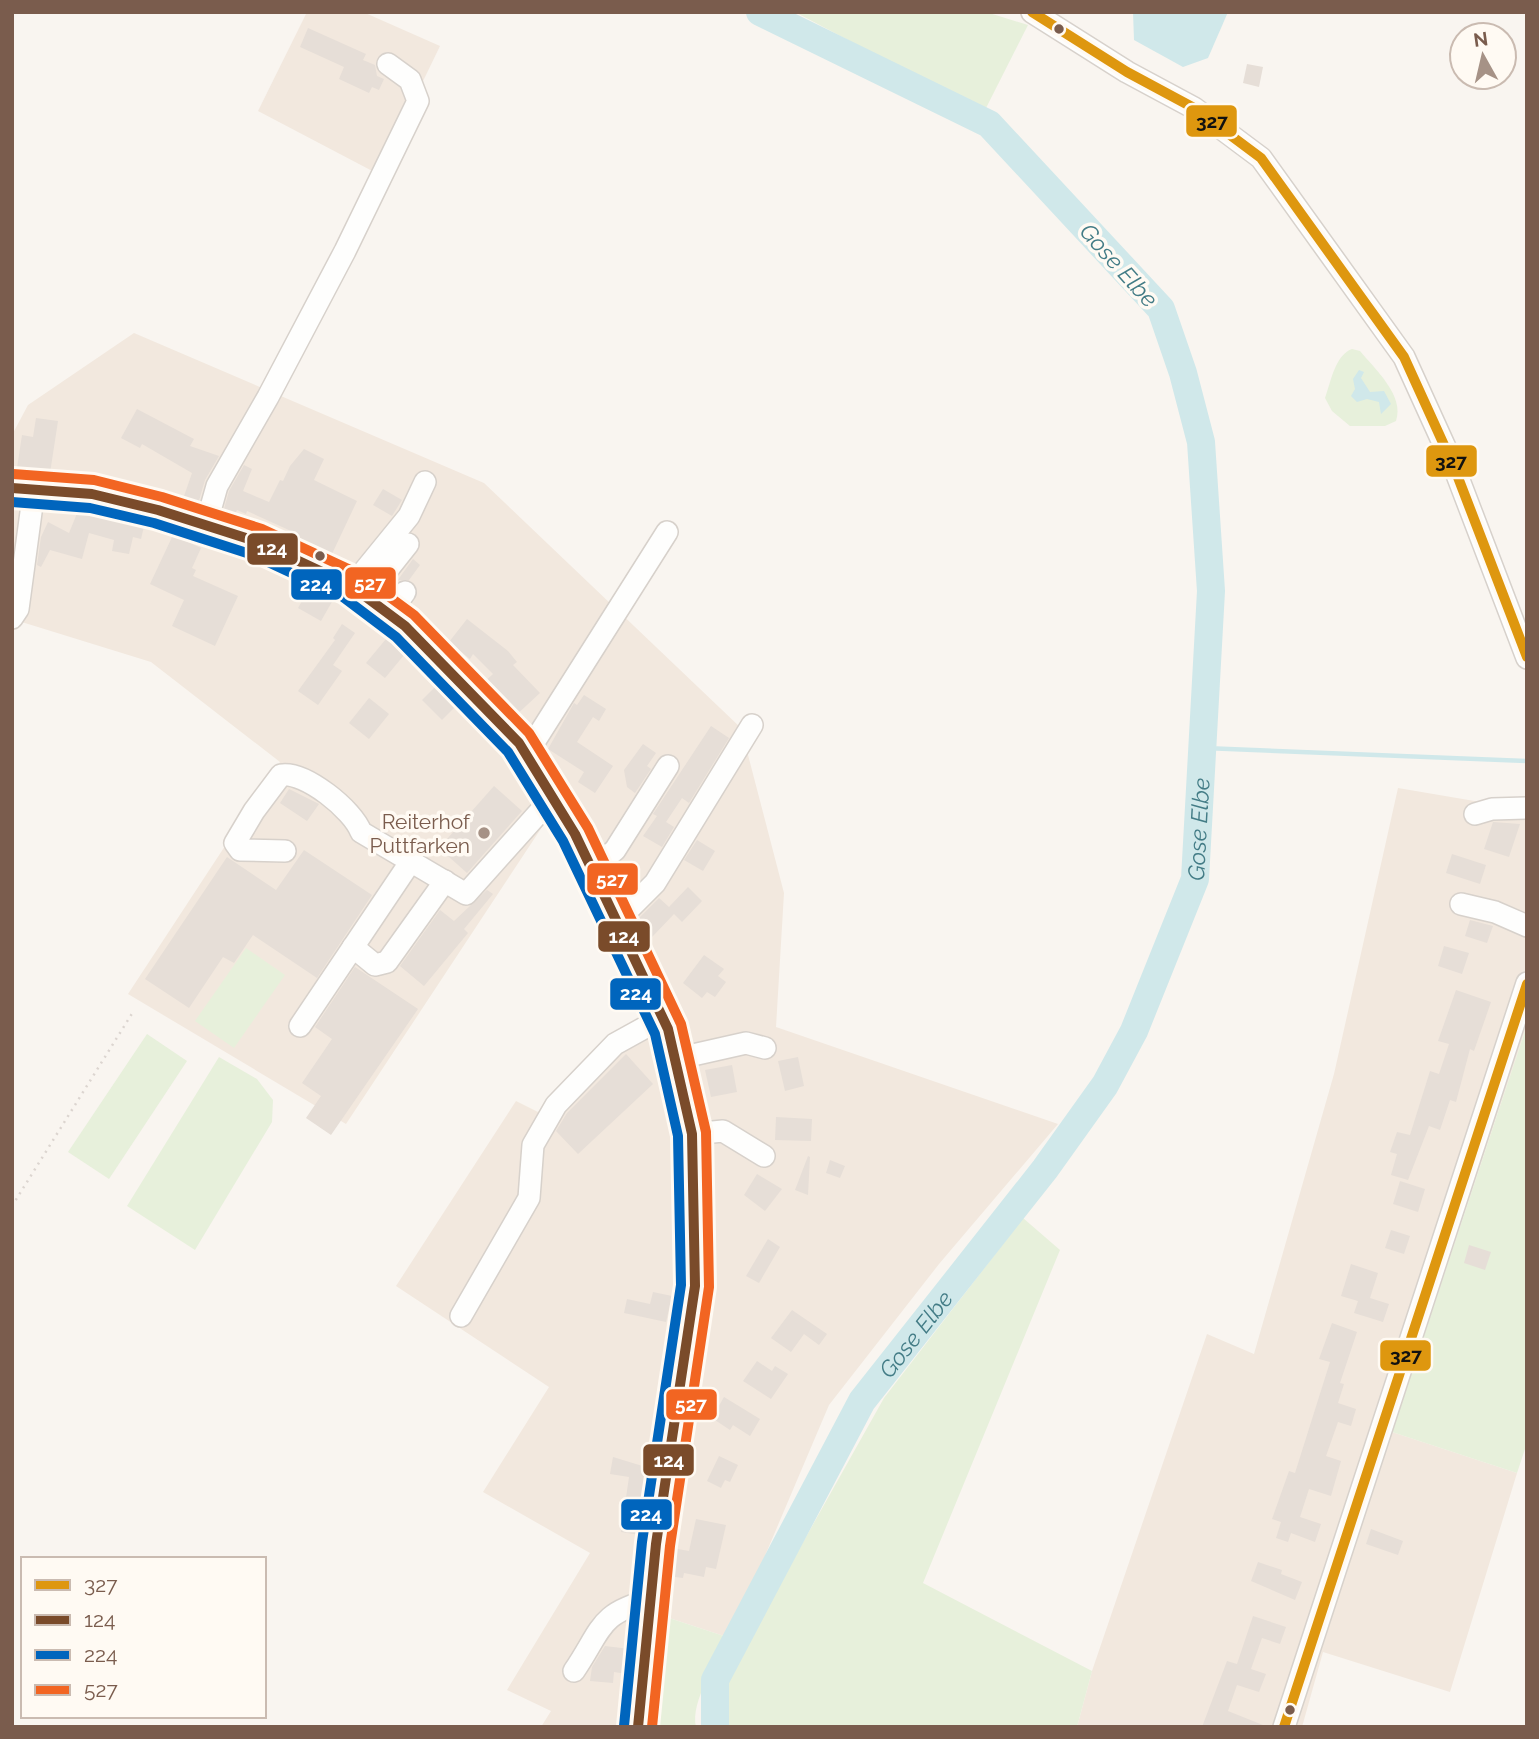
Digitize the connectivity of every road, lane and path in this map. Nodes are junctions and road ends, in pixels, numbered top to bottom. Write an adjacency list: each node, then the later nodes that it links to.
1 (1032, 12): 13 (street)
2 (388, 64): 6 (street)
3 (425, 482): 9 (street)
4 (12, 488): 5 (street)
5 (34, 490): 6 (street); 12 (street)
6 (206, 525): 9 (street)
7 (667, 532): 15 (street)
8 (408, 544): 9 (street)
9 (359, 591): 11 (street)
10 (405, 592): 11 (street)
11 (389, 614): 15 (street)
12 (12, 618)
13 (1527, 658)
14 (752, 725): 25 (street)
15 (526, 755): 17 (street)
16 (668, 766): 22 (street)
17 (552, 798): 22 (street); 23 (street)
18 (1527, 808): 19 (street)
19 (1475, 814)
20 (285, 851): 21 (street)
21 (411, 861): 23 (street); 27 (street)
22 (591, 870): 25 (street)
23 (445, 881): 27 (street)
24 (1461, 904): 26 (street)
25 (615, 923): 30 (street)
26 (1527, 926)
27 (353, 947): 31 (street)
28 (1527, 983): 41 (street)
29 (132, 1012): 36 (path)
30 (662, 1018): 33 (street); 37 (street)
31 (300, 1026)
32 (765, 1048): 33 (street)
33 (675, 1059): 34 (street)
34 (692, 1134): 35 (street); 38 (street)
35 (764, 1156)
36 (12, 1206)
37 (461, 1316)
38 (651, 1600): 39 (street); 40 (street)
39 (574, 1671)
40 (638, 1727)
41 (1284, 1727)

